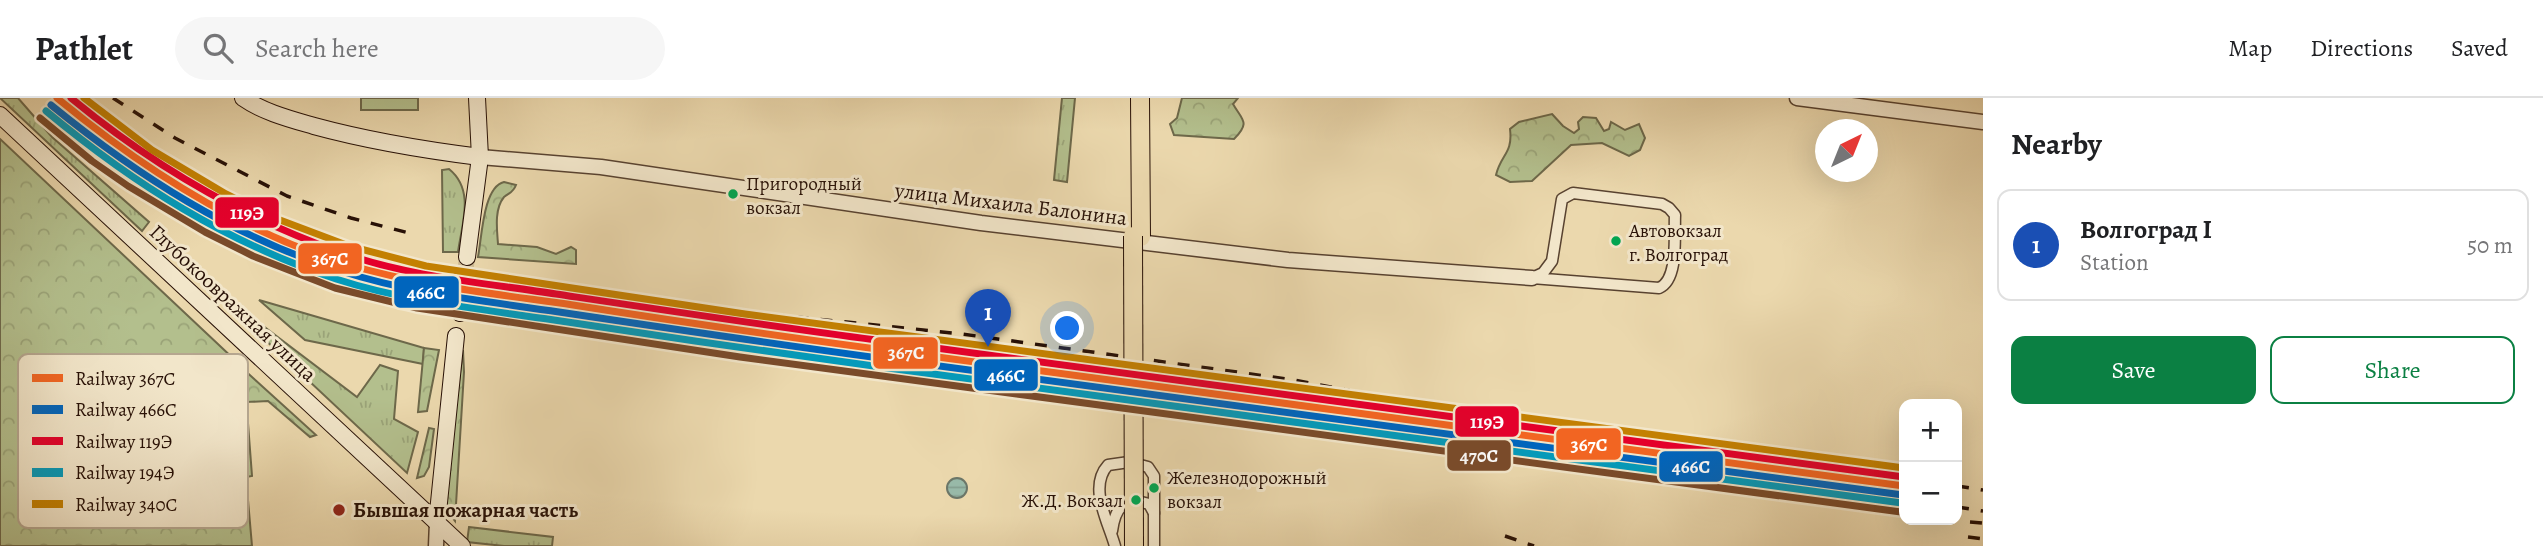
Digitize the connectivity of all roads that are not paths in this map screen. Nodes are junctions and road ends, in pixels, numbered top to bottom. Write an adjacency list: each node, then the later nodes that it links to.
1 (243, 98): 9 (main road, улица Михаила Балонина)
2 (477, 98): 9 (main road)
3 (1130, 98): 10 (main road)
4 (1140, 98): 10 (main road)
5 (1797, 98): 6 (street)
6 (1869, 102): 8 (street)
7 (0, 115): 15 (main road, Глубокоовражная улица)
8 (1983, 122)
9 (480, 157): 11 (main road); 12 (street, улица Михаила Балонина)
10 (1137, 237): 20 (main road, bridge); 21 (main road)
11 (467, 257)
12 (1532, 278): 12 (street)
13 (456, 336): 15 (main road)
14 (1154, 513): 16 (street); 16 (street); 22 (street)
15 (437, 522): 17 (street); 18 (main road, Глубокоовражная улица)
16 (1112, 534): 19 (street)
17 (436, 546)
18 (463, 546)
19 (1115, 546)
20 (1134, 546)
21 (1145, 546)
22 (1154, 546)

